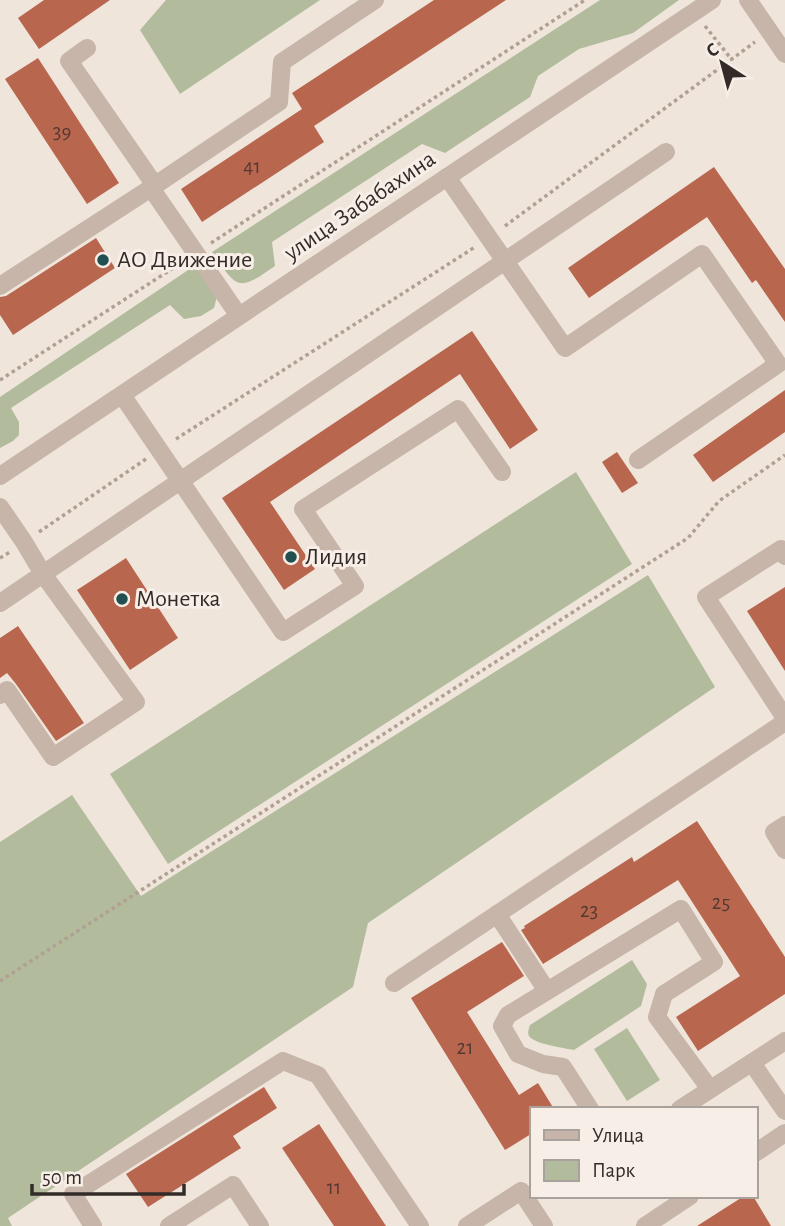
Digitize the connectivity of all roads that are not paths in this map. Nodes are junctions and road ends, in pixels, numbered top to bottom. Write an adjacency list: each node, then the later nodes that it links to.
1 (375, 0): 8 (street)
2 (712, 0): 7 (street, улица Забабахина)
3 (748, 0): 5 (street)
4 (87, 48): 8 (street)
5 (785, 54)
6 (666, 152): 9 (street)
7 (447, 177): 9 (street); 11 (street, улица Забабахина)
8 (153, 186): 10 (street); 11 (street)
9 (505, 261): 13 (street); 16 (street)
10 (0, 286)
11 (239, 316): 12 (street, улица Забабахина)
12 (121, 395): 15 (street, улица Забабахина); 16 (street)
13 (638, 460)
14 (502, 472): 16 (street)
15 (0, 476)
16 (181, 481): 19 (street)
17 (0, 507): 19 (street)
18 (785, 556): 22 (street)
19 (43, 574): 20 (street); 21 (street)
20 (0, 603)
21 (0, 695)
22 (785, 720): 25 (street)
23 (785, 825): 24 (street)
24 (785, 850)
25 (497, 914): 26 (street); 27 (street)
26 (394, 983)
27 (547, 991): 30 (street); 31 (street)
28 (785, 1041): 29 (street)
29 (752, 1063): 30 (street); 33 (street)
30 (710, 1089): 32 (street)
31 (589, 1107)
32 (683, 1107)
33 (785, 1111)
34 (785, 1133): 35 (street)
35 (757, 1152)
36 (526, 1187): 43 (street)
37 (531, 1198): 44 (street)
38 (687, 1198): 45 (street)
39 (93, 1226): 42 (street)
40 (169, 1226): 41 (street)
41 (260, 1226)
42 (420, 1226)
43 (467, 1226)
44 (544, 1226)
45 (645, 1226)

